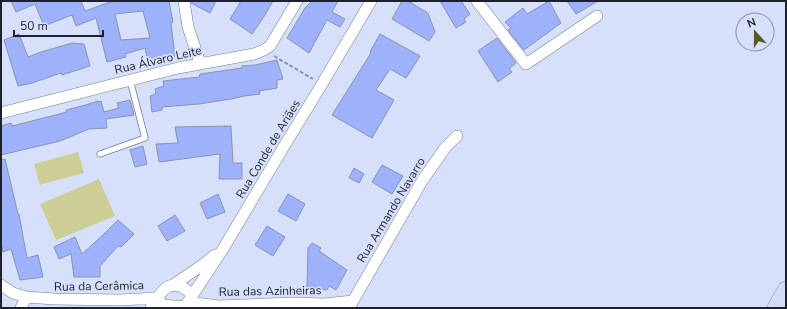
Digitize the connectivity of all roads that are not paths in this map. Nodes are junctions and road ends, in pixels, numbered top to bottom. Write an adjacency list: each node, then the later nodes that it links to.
1 (184, 1): 6 (street)
2 (296, 1): 6 (street, Rua Álvaro Leite)
3 (371, 1): 11 (street, Rua Conde de Ariães)
4 (477, 1): 5 (street)
5 (597, 16)
6 (200, 63): 7 (street, Rua Álvaro Leite)
7 (129, 80): 8 (street, Rua Álvaro Leite); 10 (lane)
8 (1, 112)
9 (457, 136): 19 (street, Rua Armando Navarro)
10 (100, 154)
11 (223, 249): 13 (street, Rua da Cerâmica); 17 (street, Rua Conde de Ariães)
12 (1, 285): 15 (street, Rua da Cerâmica)
13 (173, 285): 16 (street, Rua da Cerâmica); 17 (street)
14 (786, 290): 24 (main road)
15 (26, 298): 18 (street, Rua da Cerâmica); 22 (street)
16 (162, 303): 17 (street, Rua das Azinheiras); 18 (street, Rua da Cerâmica); 23 (street)
17 (187, 303): 21 (street, Rua das Azinheiras)
18 (79, 304)
19 (351, 304): 21 (street, Rua das Azinheiras)
20 (786, 305): 25 (main road)
21 (296, 306)
22 (21, 308)
23 (151, 308)
24 (776, 308)
25 (784, 308)

